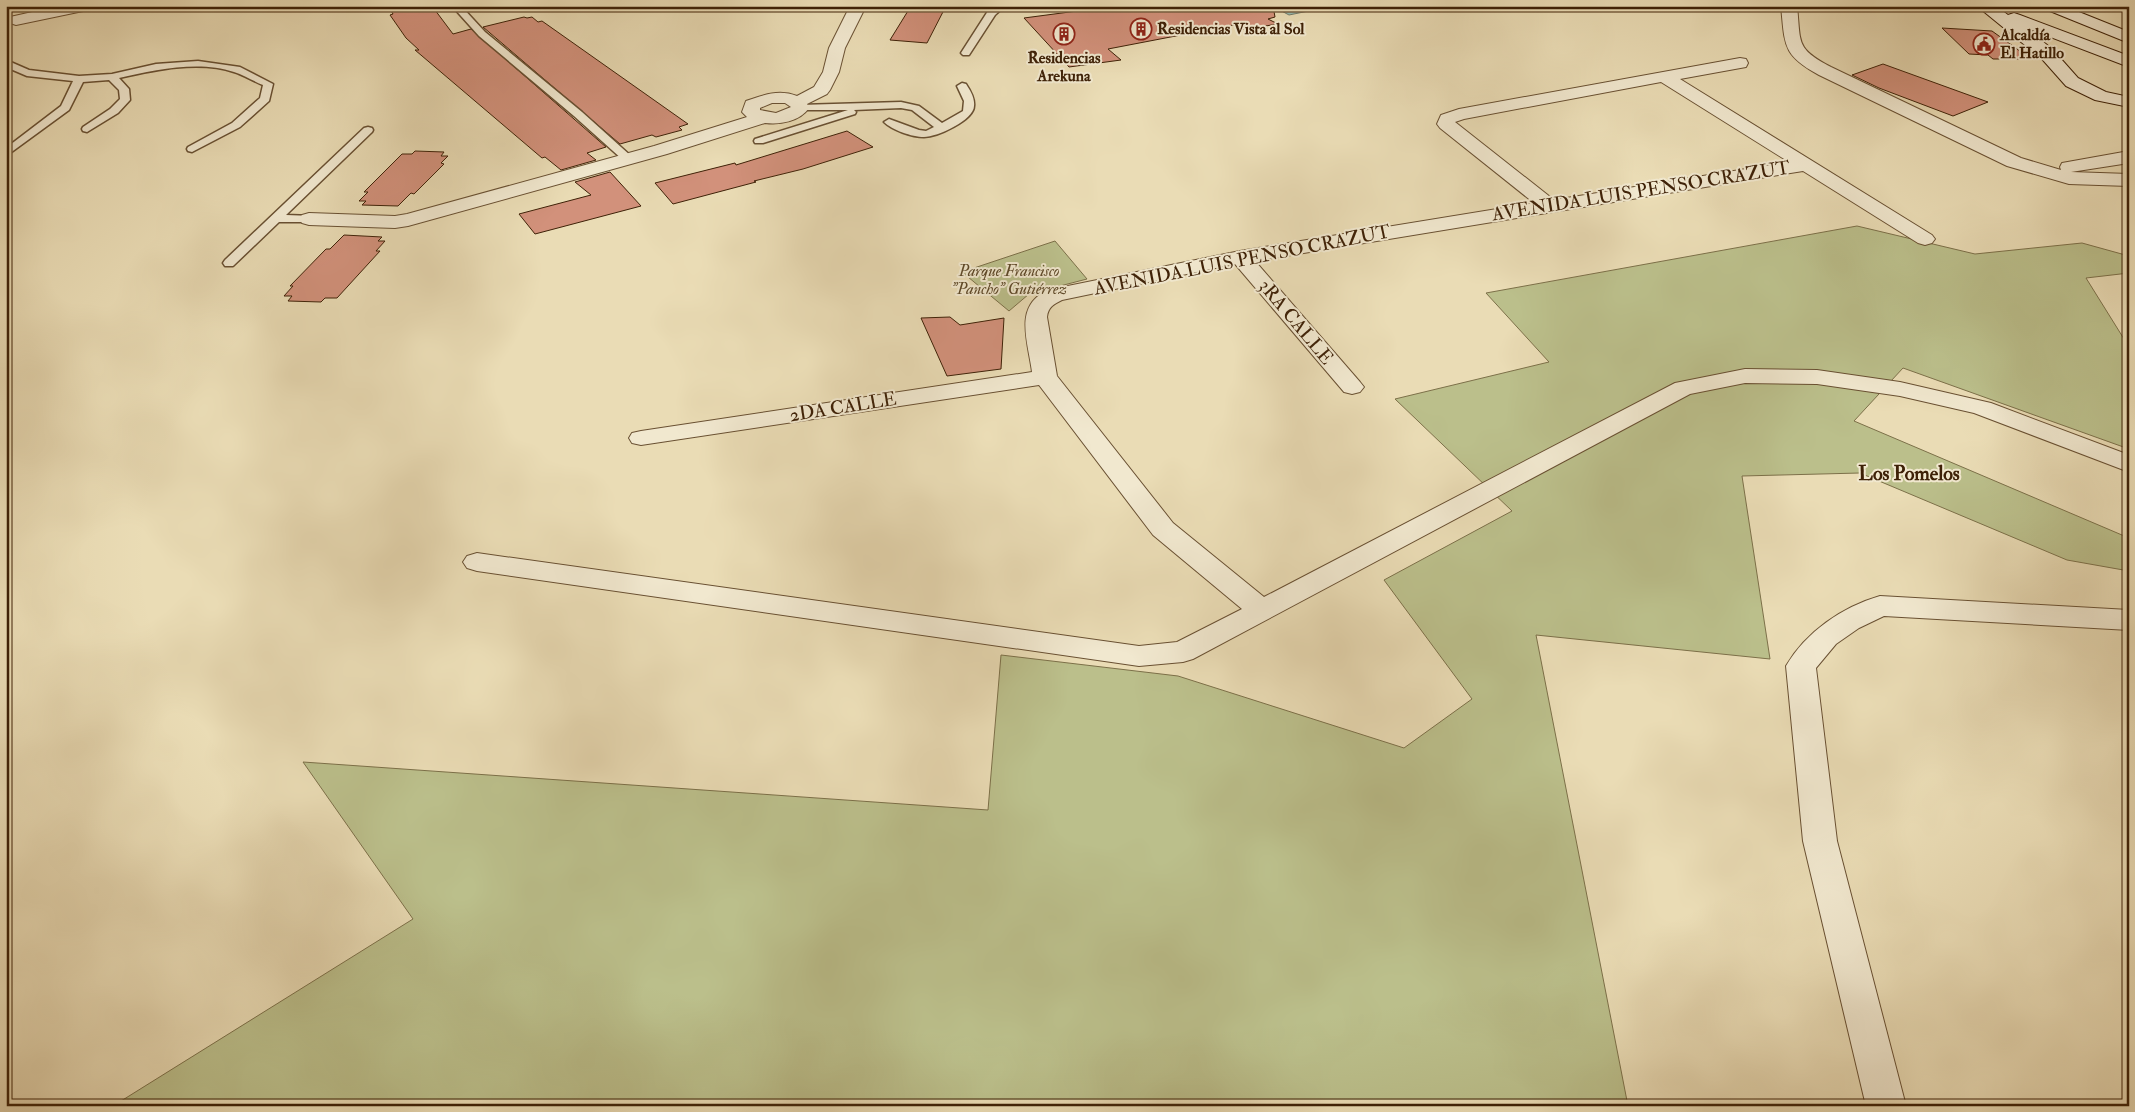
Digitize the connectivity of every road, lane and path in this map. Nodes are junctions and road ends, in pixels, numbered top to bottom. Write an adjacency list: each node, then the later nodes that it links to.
1 (45, 6): 10 (street)
2 (83, 6): 10 (street)
3 (456, 6): 34 (lane)
4 (858, 6): 24 (street)
5 (1001, 6): 12 (lane)
6 (1789, 6): 37 (street)
7 (1985, 6): 14 (street); 23 (street)
8 (2010, 6): 13 (street)
9 (2050, 6): 11 (street)
10 (11, 22)
11 (2129, 38)
12 (966, 52)
13 (2129, 52)
14 (2129, 62)
15 (6, 63): 20 (lane)
16 (1740, 64): 19 (street)
17 (2129, 73): 22 (street)
18 (112, 77): 20 (lane); 28 (lane); 31 (lane)
19 (1666, 78): 36 (street); 39 (street)
20 (79, 79): 32 (lane)
21 (962, 86): 27 (lane)
22 (2129, 96)
23 (2129, 102)
24 (799, 105): 25 (lane); 34 (street)
25 (870, 106): 27 (lane); 30 (lane)
26 (889, 122): 27 (lane)
27 (942, 128)
28 (87, 129)
29 (368, 130): 40 (lane)
30 (759, 141)
31 (192, 149)
32 (6, 153)
33 (2129, 157): 35 (street)
34 (627, 158): 41 (street)
35 (2089, 164): 37 (street); 38 (street)
36 (1807, 165): 39 (street, AVENIDA LUIS PENSO CRAZUT); 42 (street)
37 (2025, 165): 38 (street)
38 (2120, 180)
39 (1548, 205): 43 (street, AVENIDA LUIS PENSO CRAZUT)
40 (275, 218): 41 (lane); 44 (lane)
41 (309, 219)
42 (1926, 239)
43 (1240, 257): 45 (street, AVENIDA LUIS PENSO CRAZUT); 46 (street, 3RA CALLE)
44 (229, 263)
45 (1045, 377): 47 (street, 2DA CALLE); 50 (street, AVENIDA LUIS PENSO CRAZUT)
46 (1352, 387)
47 (641, 438)
48 (2129, 464): 50 (street)
49 (477, 562): 50 (street)
50 (1262, 610)
51 (2129, 620): 52 (street)
52 (1886, 1106)

